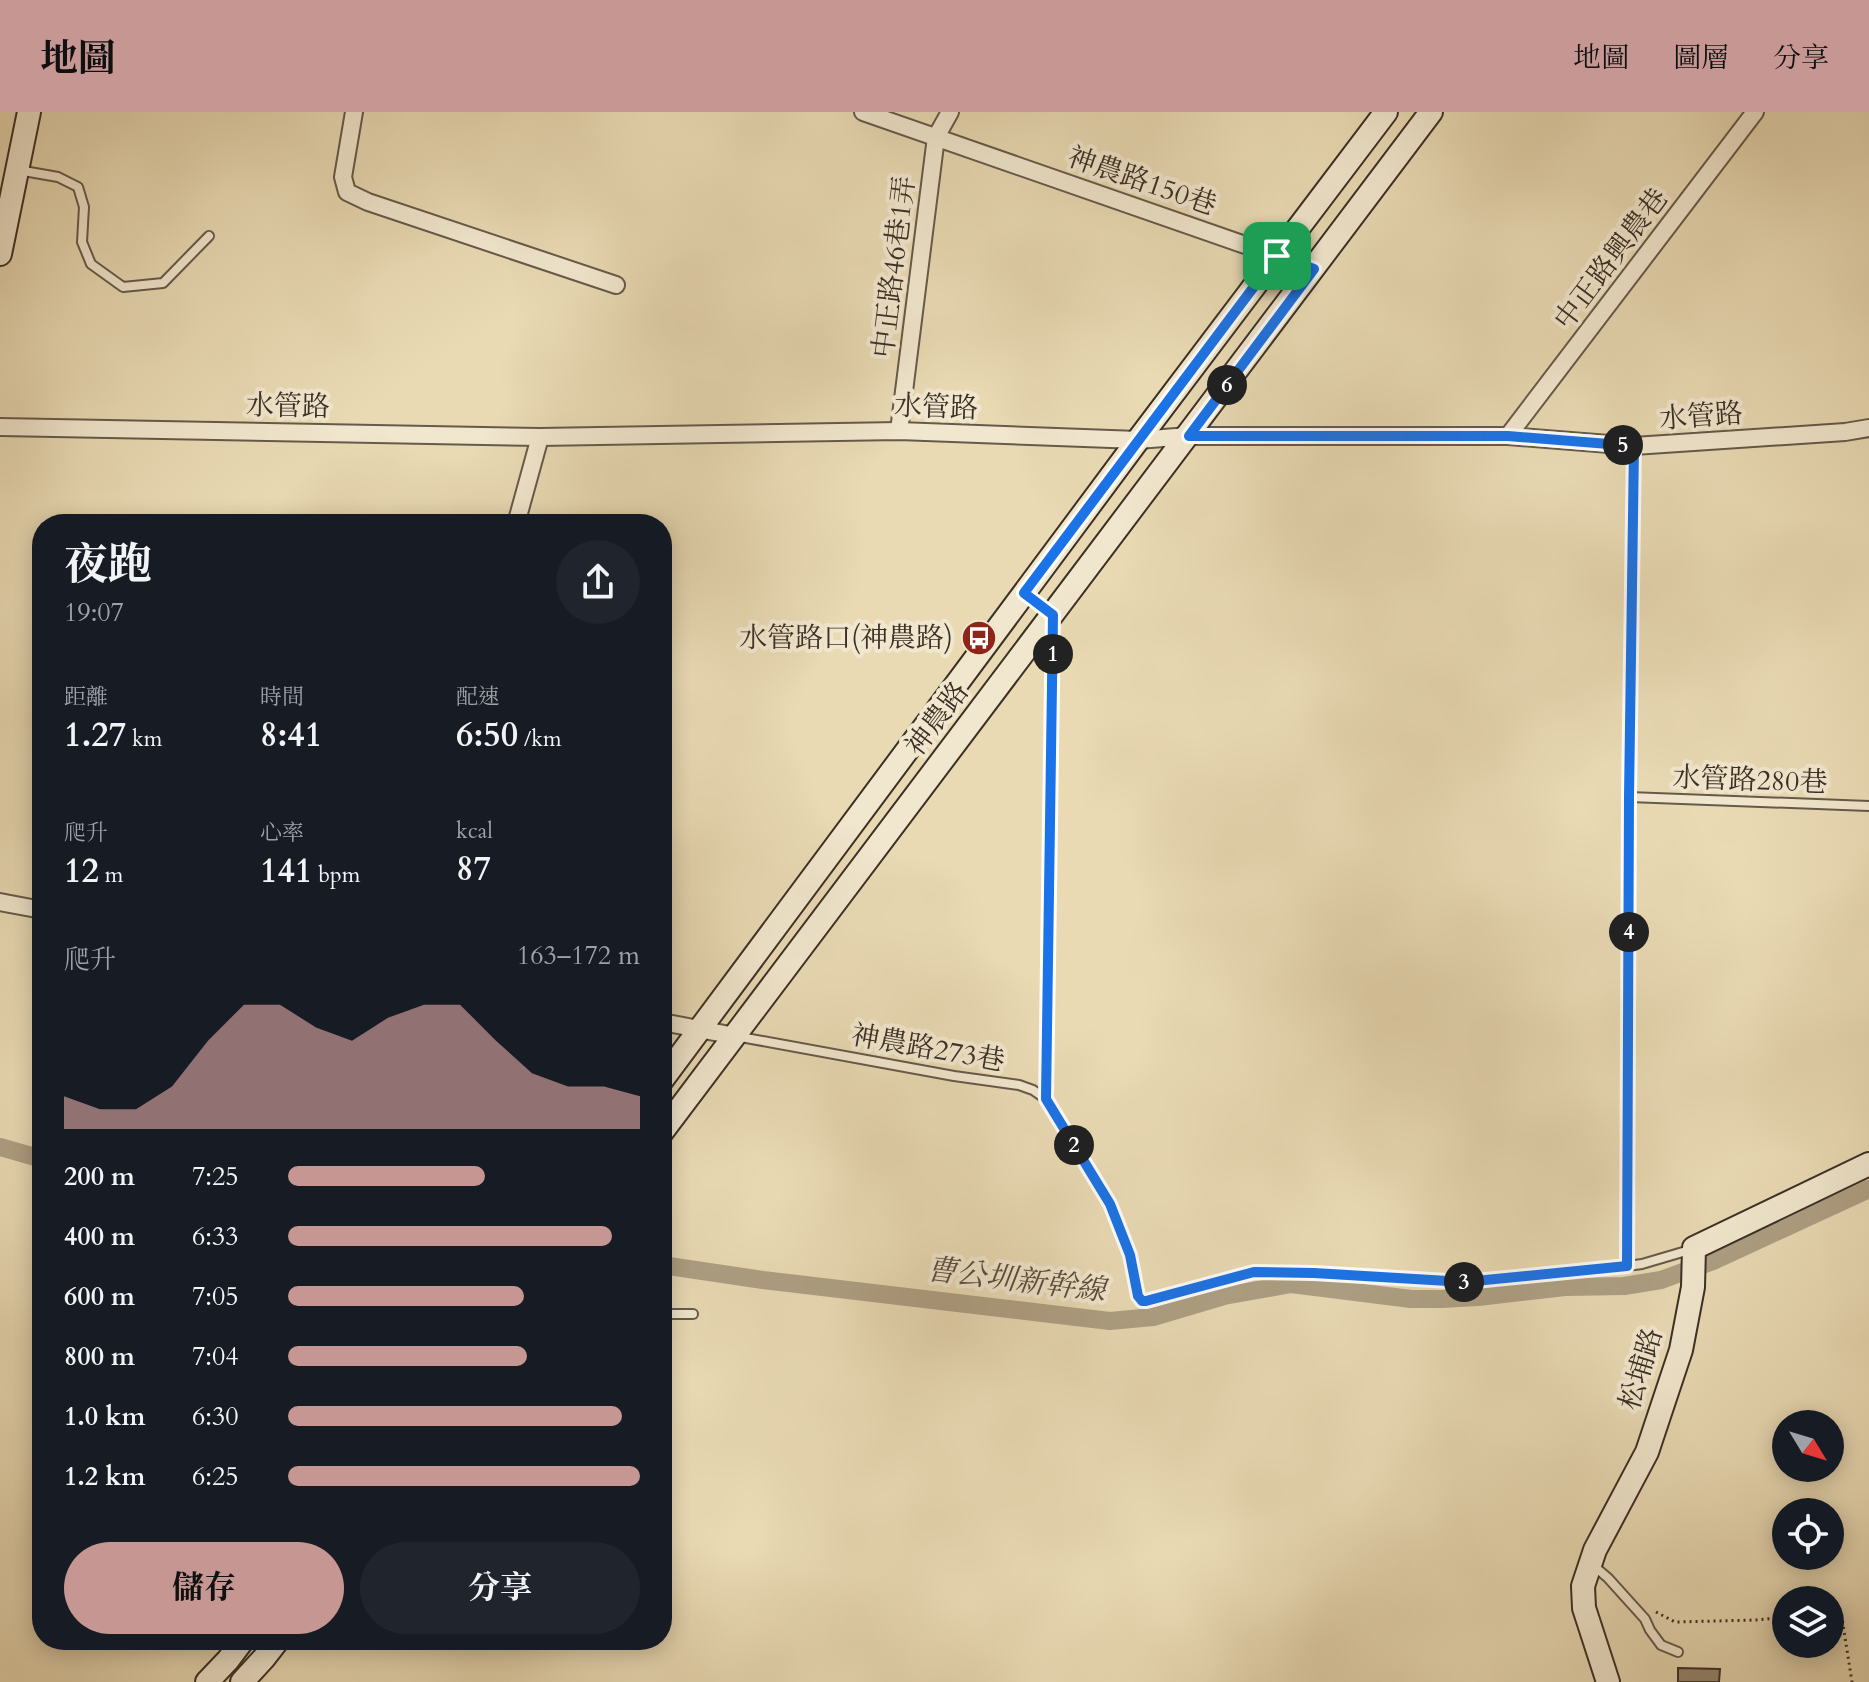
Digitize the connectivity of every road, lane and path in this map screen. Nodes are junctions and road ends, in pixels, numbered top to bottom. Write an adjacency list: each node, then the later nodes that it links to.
1 (29, 112): 9 (street)
2 (354, 112): 14 (street)
3 (863, 112): 8 (street, 神農路150巷)
4 (950, 112): 8 (street, 中正路46巷1弄)
5 (1386, 112): 12 (street, 神農路)
6 (1431, 112): 13 (street, 神農路)
7 (1755, 112): 19 (street, 中正路興農巷)
8 (936, 137): 12 (street, 神農路150巷); 17 (street, 中正路46巷1弄)
9 (17, 170): 10 (lane); 11 (street)
10 (209, 236)
11 (0, 254)
12 (1277, 256): 13 (street, 神農路150巷); 21 (street, 神農路)
13 (1314, 269): 18 (street, 神農路)
14 (616, 285)
15 (0, 427): 20 (street, 水管路)
16 (1869, 428): 22 (street, 水管路)
17 (899, 431): 20 (street, 水管路); 21 (street, 水管路)
18 (1189, 436): 19 (street, 水管路); 21 (street, 水管路); 25 (street, 神農路)
19 (1508, 436): 22 (street, 水管路)
20 (540, 437): 23 (street)
21 (1138, 440): 24 (street, 神農路)
22 (1634, 446): 26 (lane)
23 (519, 514)
24 (1024, 593): 25 (lane); 31 (street, 神農路)
25 (1053, 615): 32 (street, 神農路); 34 (lane)
26 (1629, 797): 27 (lane, 水管路280巷); 38 (lane)
27 (1869, 806)
28 (0, 902): 29 (street)
29 (32, 908)
30 (672, 1024): 31 (street)
31 (700, 1030): 32 (street); 33 (street, 神農路)
32 (735, 1036): 34 (lane, 神農路273巷); 35 (street, 神農路)
33 (672, 1067)
34 (1046, 1099): 38 (lane)
35 (672, 1119)
36 (1869, 1164): 37 (street)
37 (1695, 1251): 38 (lane); 41 (street, 松埔路)
38 (1627, 1266)
39 (672, 1314): 40 (lane)
40 (693, 1314)
41 (1590, 1563): 47 (lane); 50 (street, 松埔路)
42 (1653, 1610): 43 (path)
43 (1772, 1618)
44 (1844, 1631): 51 (path)
45 (236, 1650): 48 (street)
46 (270, 1650): 49 (street)
47 (1678, 1652)
48 (207, 1682)
49 (242, 1682)
50 (1608, 1682)
51 (1852, 1682)

